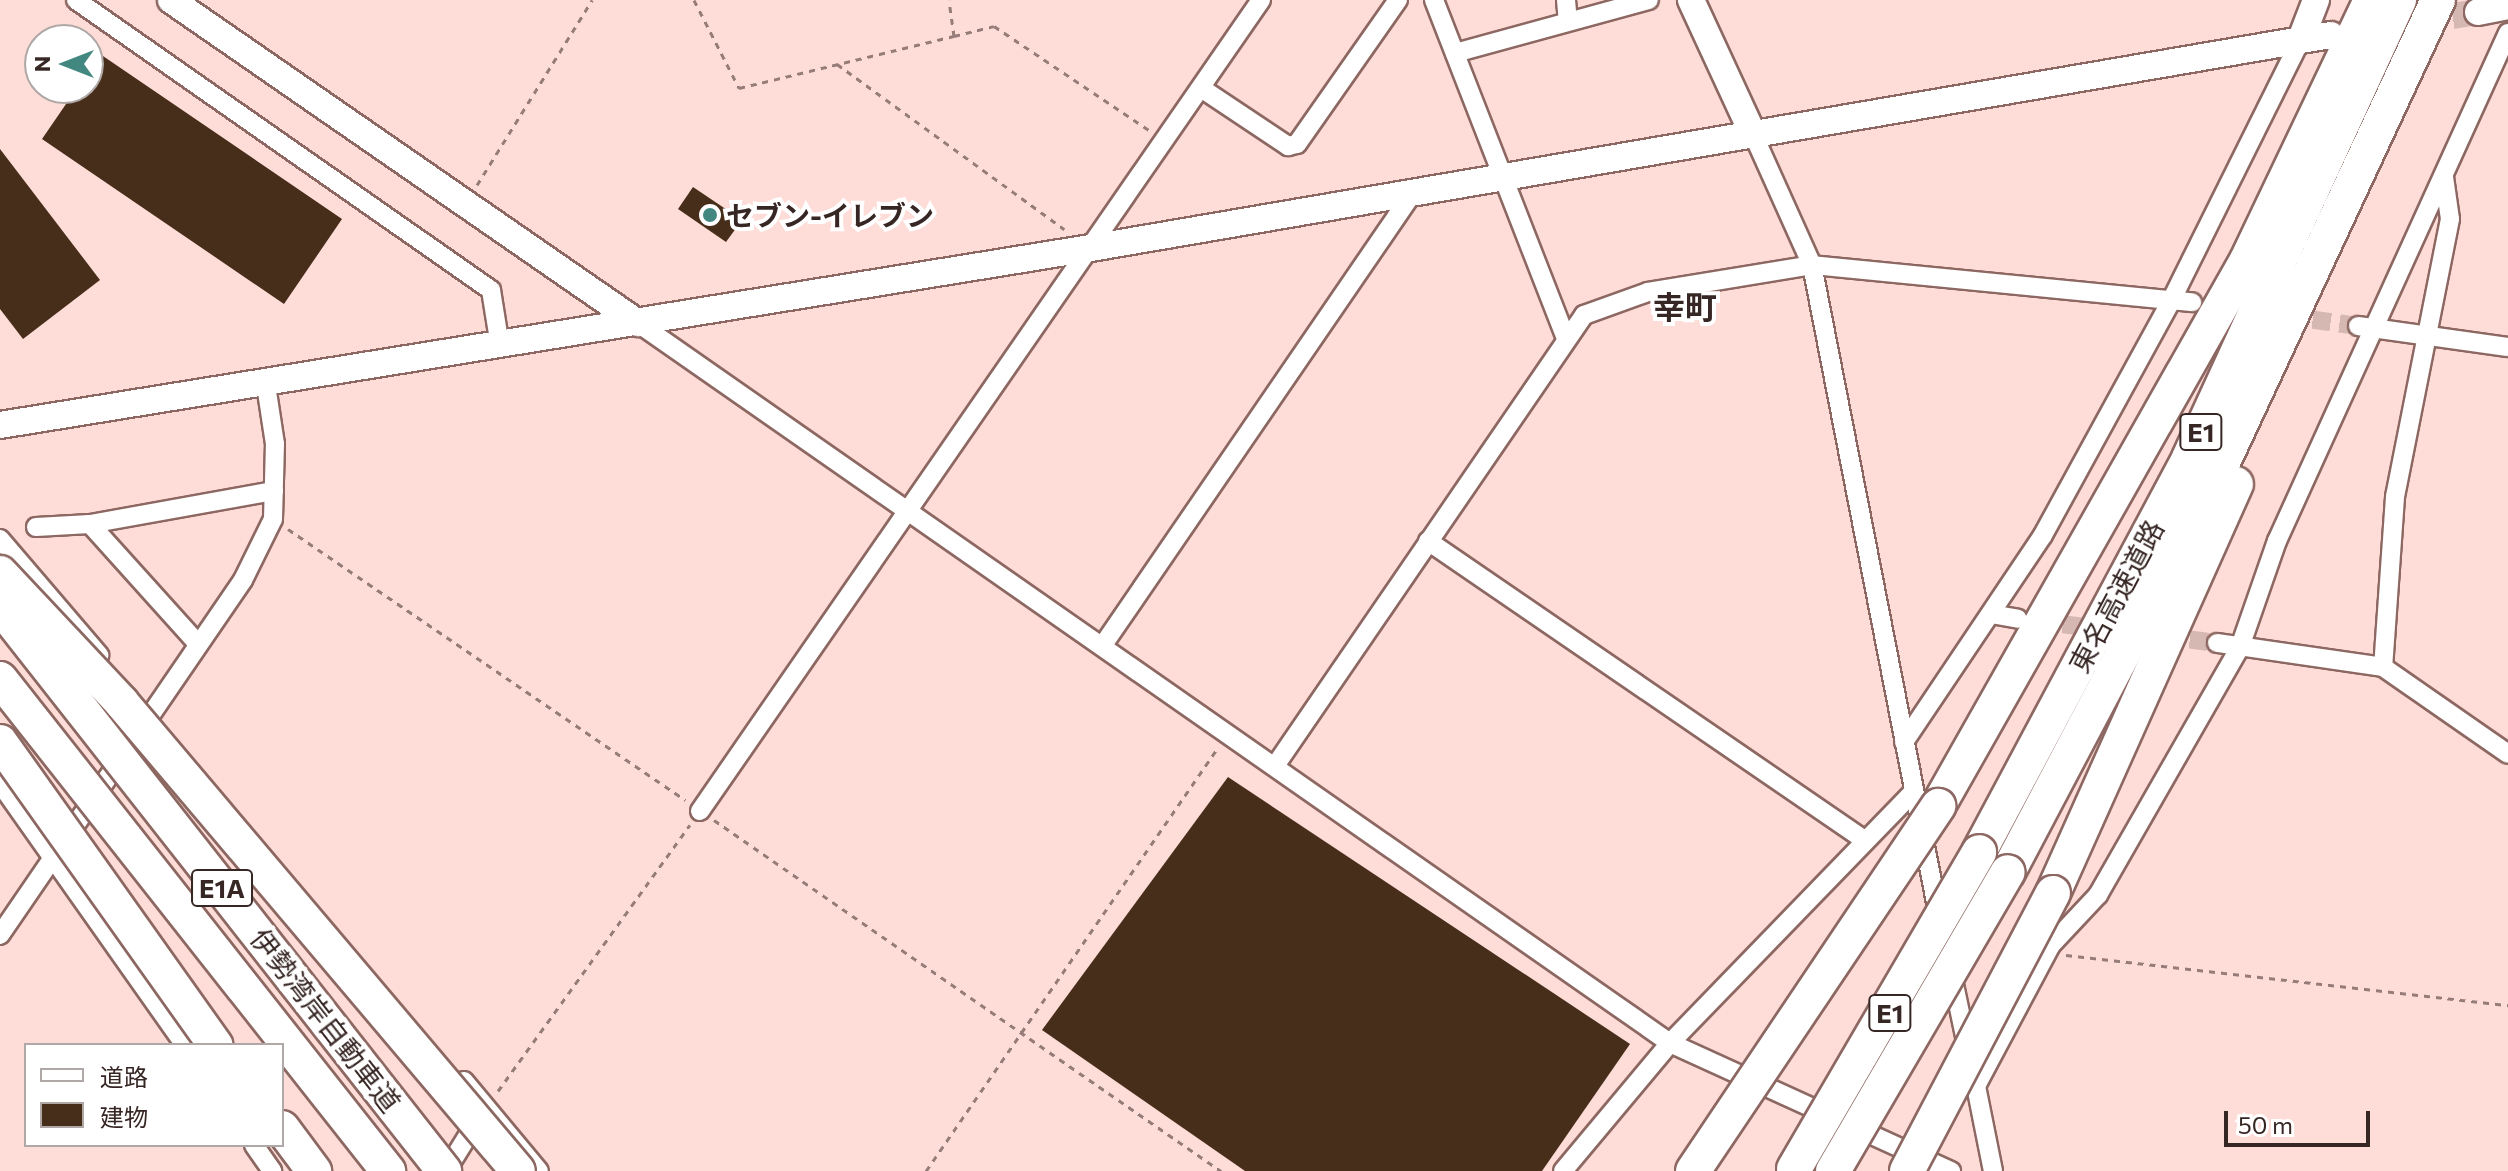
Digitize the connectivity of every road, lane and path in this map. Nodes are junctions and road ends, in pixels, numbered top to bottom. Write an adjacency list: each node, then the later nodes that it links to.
1 (76, 0): 42 (street)
2 (171, 0): 33 (street)
3 (592, 0): 33 (path)
4 (694, 0): 25 (path)
5 (949, 0): 21 (path)
6 (1261, 0): 26 (street)
7 (1398, 0): 26 (street)
8 (1434, 0): 23 (street)
9 (1566, 0): 18 (street)
10 (1649, 0): 18 (street)
11 (1691, 0): 28 (street)
12 (2316, 0): 22 (street)
13 (2371, 0): 70 (highway)
14 (2399, 0): 88 (highway, 東名高速道路 / E1, bridge)
15 (2438, 0): 27 (highway, 東名高速道路 / E1)
16 (2508, 6): 17 (street)
17 (2478, 12)
18 (1568, 21): 23 (street)
19 (2508, 33): 24 (street)
20 (2331, 35): 22 (street)
21 (954, 36): 25 (path); 29 (path)
22 (2301, 39): 28 (street); 36 (street)
23 (1455, 53): 30 (street)
24 (2502, 63): 31 (street)
25 (837, 64): 34 (path)
26 (1201, 88): 29 (street)
27 (2382, 133): 102 (highway, 東名高速道路 / E1, bridge); 103 (highway, bridge)
28 (1753, 134): 30 (street); 35 (street)
29 (1164, 140): 34 (street)
30 (1503, 176): 32 (street); 41 (street)
31 (2444, 177): 39 (street); 40 (street)
32 (1412, 194): 34 (street); 59 (street)
33 (466, 202): 38 (street)
34 (1091, 248): 38 (street); 47 (street)
35 (1812, 265): 36 (street); 41 (street); 66 (street)
36 (2171, 301): 37 (street); 55 (street)
37 (2192, 302)
38 (638, 323): 42 (street); 47 (street)
39 (2367, 327): 40 (street); 60 (street)
40 (2432, 333): 43 (street); 61 (street)
41 (1565, 336): 52 (street)
42 (500, 346): 44 (street)
43 (2508, 347)
44 (266, 385): 45 (street); 46 (street)
45 (0, 425)
46 (274, 491): 48 (street); 49 (street)
47 (905, 512): 59 (street); 71 (street)
48 (273, 519): 58 (street); 71 (path)
49 (90, 524): 50 (street); 58 (street)
50 (36, 527)
51 (0, 539): 63 (street)
52 (1428, 541): 68 (street); 72 (street)
53 (0, 573): 82 (highway, bridge)
54 (0, 606): 93 (highway, 伊勢湾岸自動車道 / E1A, bridge)
55 (1991, 614): 56 (street); 66 (street)
56 (2018, 619)
57 (2217, 643): 60 (street)
58 (198, 644): 63 (street)
59 (1103, 645): 64 (street)
60 (2240, 647): 61 (street); 75 (street)
61 (2383, 667): 67 (street)
62 (0, 679): 92 (highway, 伊勢湾岸自動車道 / E1A, bridge)
63 (150, 715): 73 (street); 84 (street)
64 (1227, 734): 68 (street); 78 (path)
65 (0, 742): 80 (highway, bridge)
66 (1904, 742): 70 (street)
67 (2508, 754)
68 (1275, 766): 81 (street)
69 (0, 783): 73 (street)
70 (1925, 800): 72 (street); 76 (highway, bridge); 83 (street)
71 (700, 811): 78 (path); 84 (path)
72 (1863, 839): 81 (street)
73 (54, 856): 74 (street); 79 (street)
74 (0, 935)
75 (2047, 953): 77 (path); 83 (street)
76 (1818, 993): 100 (highway, bridge); 101 (highway, bridge)
77 (2508, 1005)
78 (1021, 1034): 97 (path); 98 (path)
79 (184, 1043)
80 (217, 1043)
81 (1670, 1043): 99 (street); 104 (street)
82 (446, 1081): 94 (highway, bridge); 95 (highway, bridge)
83 (1976, 1086): 105 (street)
84 (486, 1107): 93 (street); 96 (street)
85 (284, 1131): 91 (highway)
86 (255, 1147): 89 (street)
87 (278, 1147): 90 (highway)
88 (1793, 1170)
89 (272, 1171)
90 (293, 1171)
91 (314, 1171)
92 (388, 1171)
93 (445, 1171)
94 (518, 1171)
95 (531, 1171)
96 (539, 1171)
97 (926, 1171)
98 (1221, 1171)
99 (1563, 1171)
100 (1671, 1171)
101 (1693, 1171)
102 (1833, 1171)
103 (1907, 1171)
104 (1951, 1171)
105 (1993, 1171)

